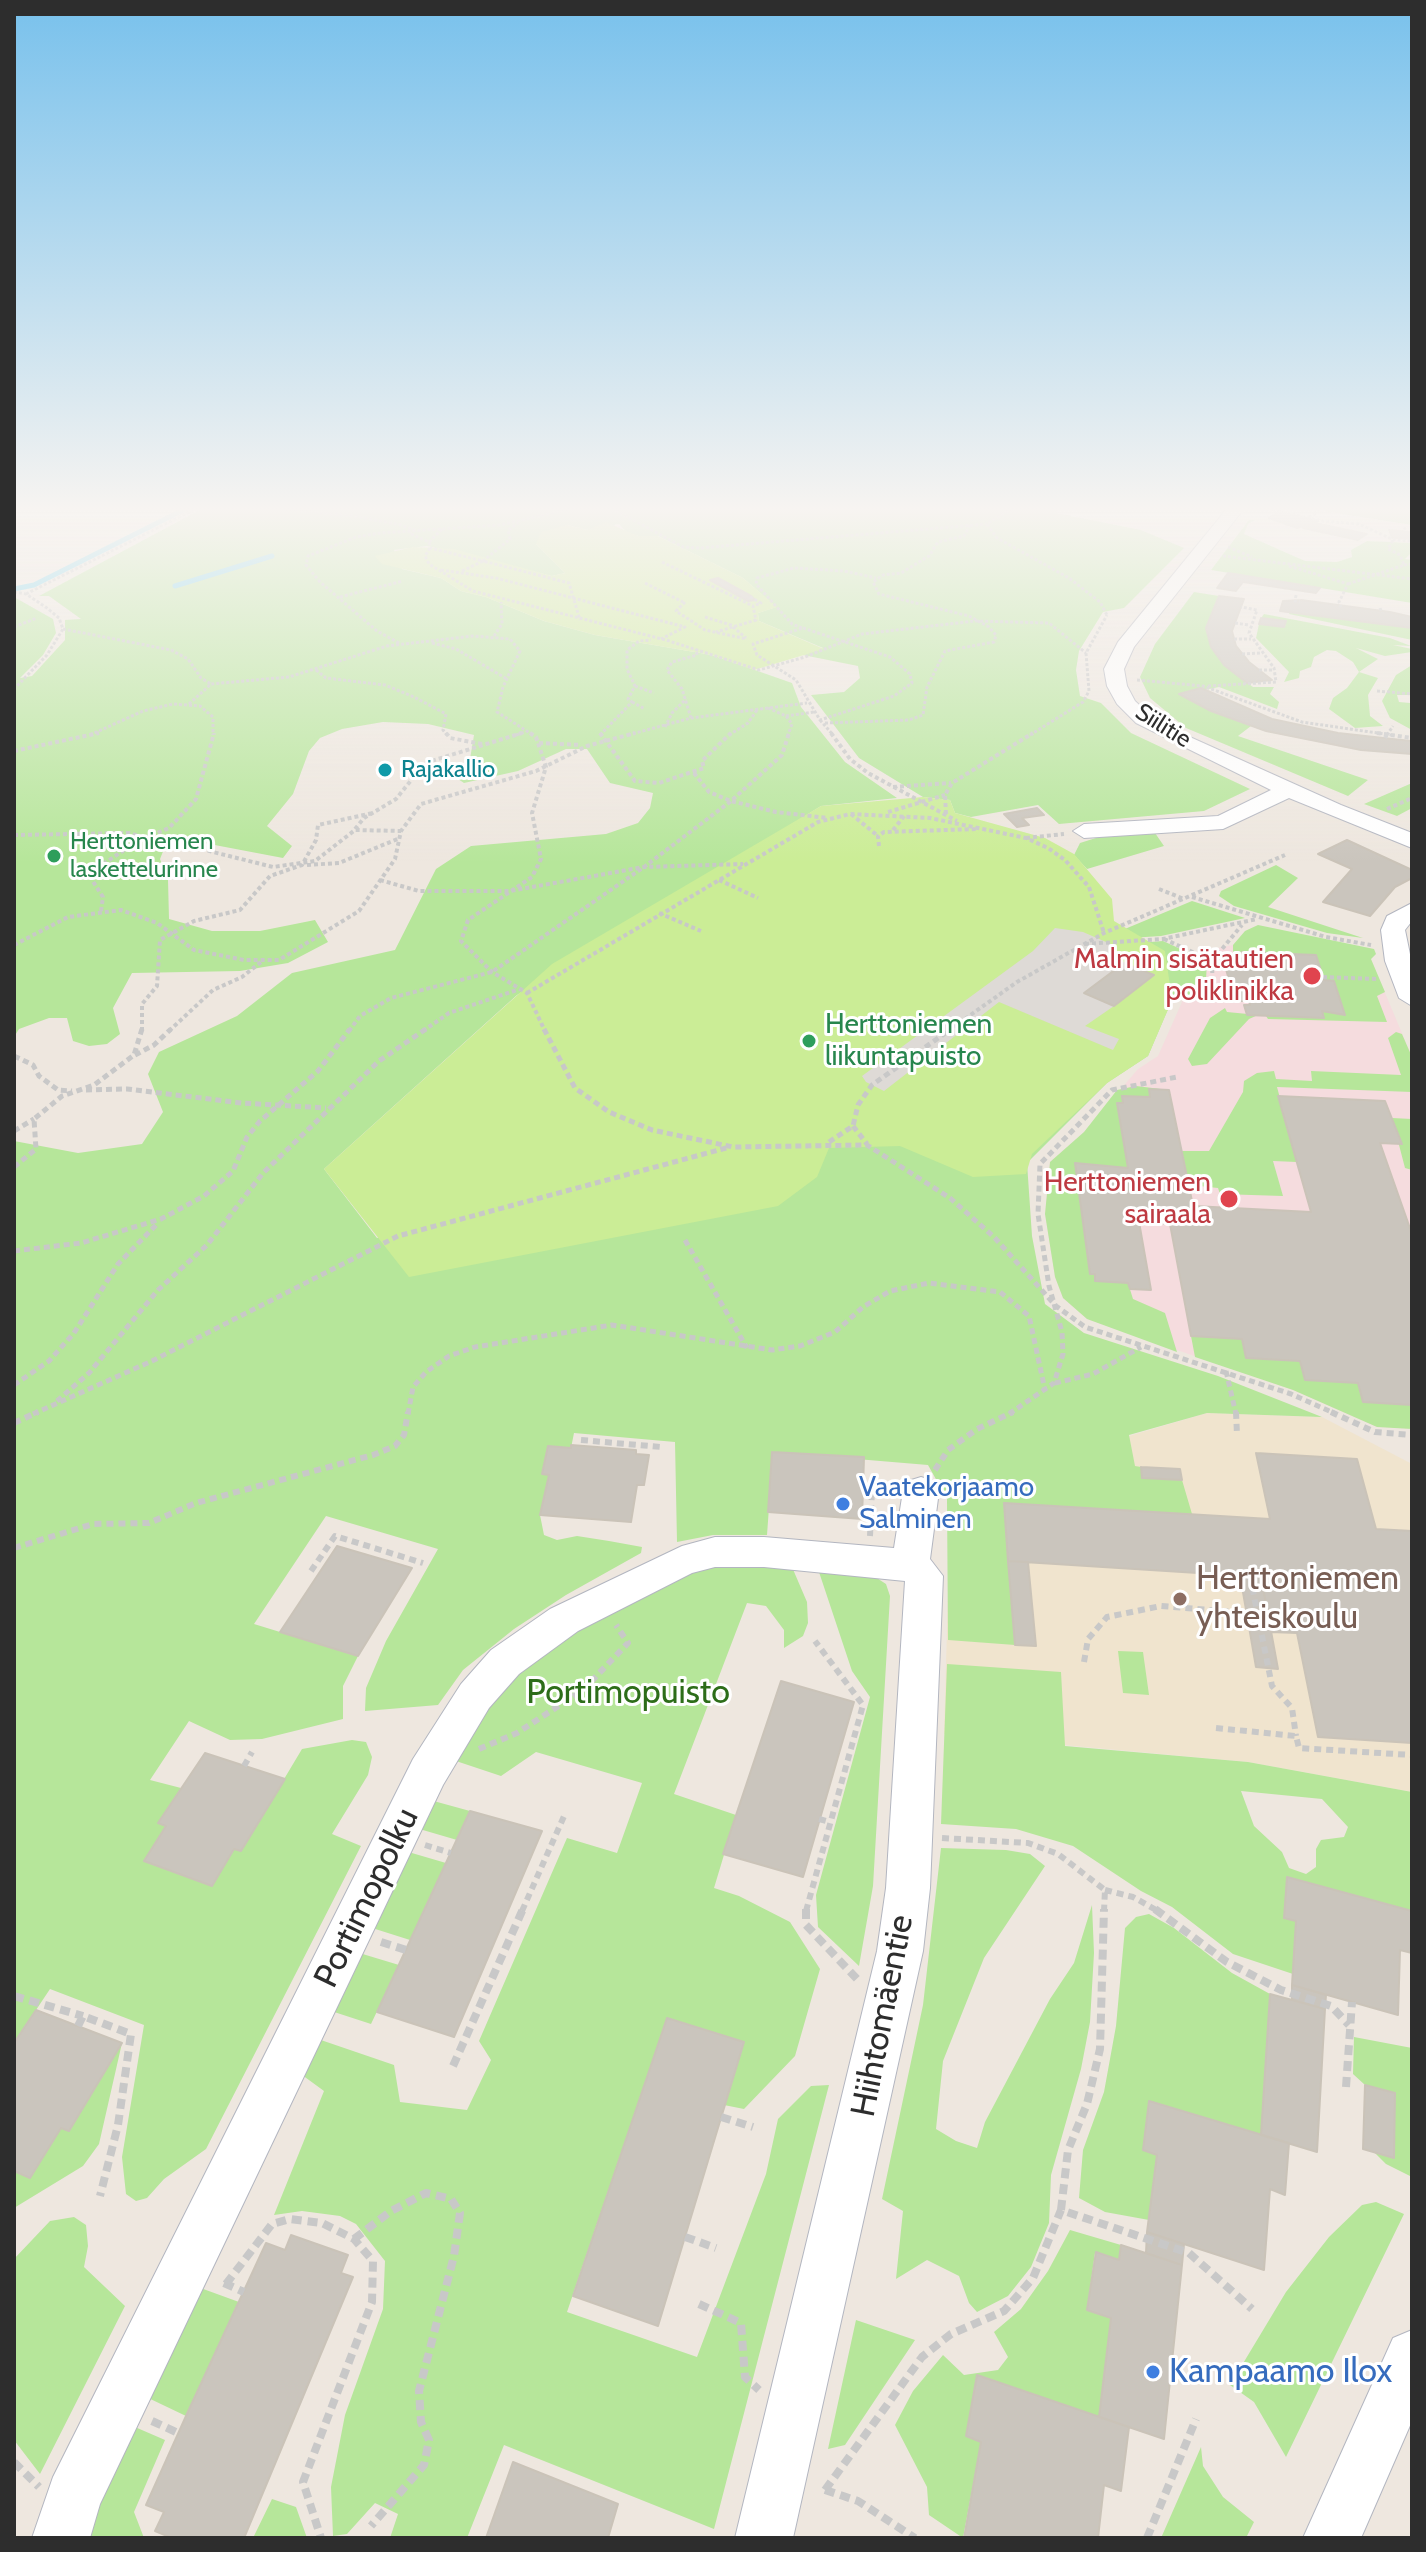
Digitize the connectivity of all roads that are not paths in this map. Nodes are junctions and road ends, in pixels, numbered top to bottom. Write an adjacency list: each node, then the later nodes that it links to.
1 (1143, 624): 2 (street, Siilitie)
2 (1288, 790): 3 (street, Siilitie); 4 (street)
3 (1333, 810): 5 (street, Siilitie); 6 (street, Siilitie)
4 (1084, 831)
5 (1412, 841)
6 (1412, 849)
7 (1412, 910): 8 (street)
8 (1412, 998)
9 (921, 1491): 10 (street, Hiihtomäentie)
10 (890, 1555): 12 (street, Portimopolku); 13 (street, Hiihtomäentie)
11 (1412, 2357): 14 (street)
12 (61, 2538)
13 (764, 2538)
14 (1332, 2538)

